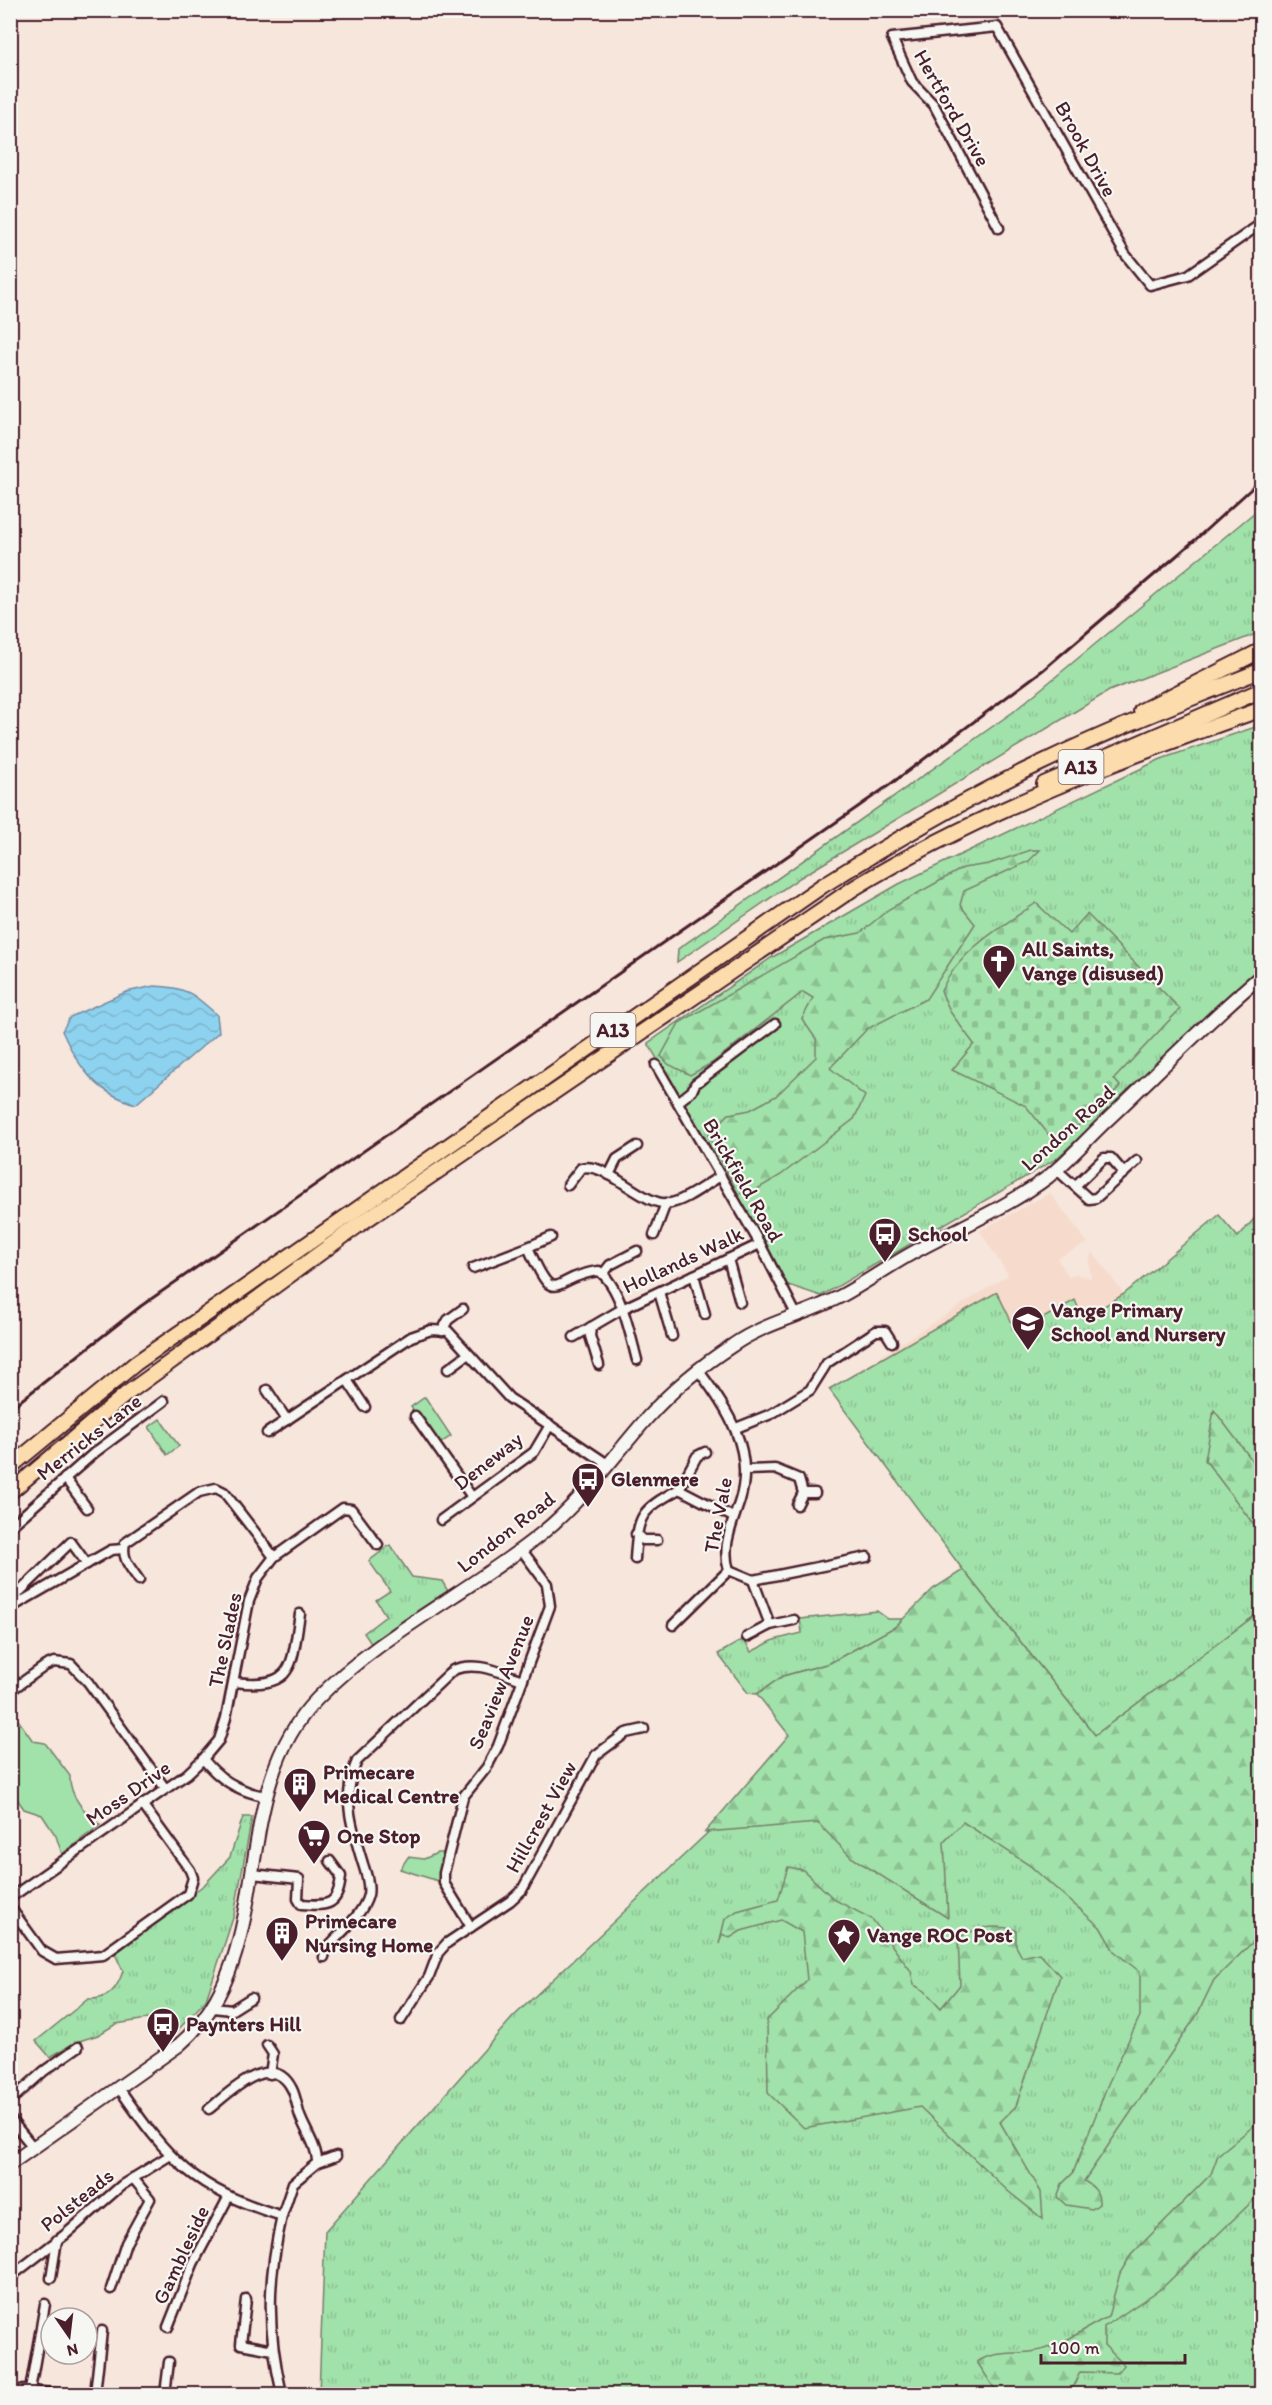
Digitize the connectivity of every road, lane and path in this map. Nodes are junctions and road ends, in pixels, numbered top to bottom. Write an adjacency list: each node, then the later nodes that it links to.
1 (997, 27): 2 (street, Brook Drive); 3 (street, Hertford Drive)
2 (1262, 223)
3 (999, 228)
4 (1262, 650): 8 (highway, A13)
5 (1262, 670): 8 (highway, A13)
6 (1262, 690): 9 (highway, A13)
7 (1262, 709): 9 (highway, A13)
8 (1041, 763): 59 (highway, A13)
9 (907, 856): 63 (highway, A13)
10 (1262, 975): 16 (main road, London Road)
11 (775, 1024): 13 (street)
12 (656, 1065): 13 (street, Brickfield Road)
13 (678, 1102): 19 (street, Brickfield Road)
14 (637, 1146): 18 (street)
15 (1137, 1161): 17 (street)
16 (1056, 1169): 21 (street); 37 (main road, London Road)
17 (1124, 1173): 21 (street); 21 (street)
18 (609, 1175): 20 (street); 22 (street)
19 (721, 1176): 22 (street); 25 (street, Brickfield Road)
20 (568, 1185)
21 (1075, 1186)
22 (666, 1203): 23 (street)
23 (654, 1235)
24 (551, 1237): 26 (street)
25 (760, 1244): 28 (street, Hollands Walk); 37 (street, Brickfield Road)
26 (528, 1247): 29 (street); 30 (street, Hollands Walk)
27 (637, 1251): 30 (street)
28 (728, 1259): 31 (street, Hollands Walk); 33 (street)
29 (473, 1268)
30 (603, 1274): 35 (street, Hollands Walk)
31 (694, 1275): 32 (street, Hollands Walk); 36 (street)
32 (659, 1292): 35 (street, Hollands Walk); 41 (street)
33 (740, 1302)
34 (463, 1309): 39 (street)
35 (622, 1309): 38 (street, Hollands Walk); 44 (street)
36 (705, 1314)
37 (796, 1314): 47 (main road, London Road)
38 (591, 1327): 40 (street, Hollands Walk); 45 (street)
39 (442, 1331): 43 (street); 48 (street)
40 (574, 1336)
41 (672, 1336)
42 (892, 1342): 55 (street)
43 (467, 1355): 46 (street); 54 (street)
44 (637, 1360)
45 (599, 1365)
46 (448, 1369)
47 (699, 1370): 55 (street, The Vale); 58 (main road, London Road)
48 (346, 1380): 51 (street); 53 (street)
49 (267, 1390): 53 (street)
50 (164, 1401): 61 (street, Merricks Lane)
51 (365, 1407)
52 (415, 1416): 66 (street)
53 (287, 1420): 56 (street)
54 (550, 1425): 58 (street); 66 (street, Deneway)
55 (736, 1428): 60 (street, The Vale)
56 (267, 1433)
57 (705, 1452): 62 (street)
58 (609, 1465): 76 (main road, London Road)
59 (10, 1467)
60 (745, 1470): 65 (street); 69 (street, The Vale)
61 (65, 1478): 68 (street); 71 (street, Merricks Lane)
62 (679, 1489): 69 (street); 72 (street)
63 (10, 1492)
64 (814, 1492): 65 (street)
65 (803, 1493): 67 (street)
66 (472, 1497): 70 (street, Deneway)
67 (797, 1505)
68 (87, 1508)
69 (733, 1517): 81 (street, The Vale)
70 (441, 1520)
71 (10, 1527)
72 (636, 1534): 73 (street); 79 (street)
73 (657, 1540)
74 (378, 1545): 77 (street, The Slades)
75 (123, 1549): 77 (street); 80 (street); 82 (street)
76 (521, 1549): 91 (street, Seaview Avenue); 97 (main road, London Road)
77 (274, 1557): 92 (street, The Slades)
78 (867, 1557): 83 (street)
79 (635, 1559)
80 (87, 1564): 84 (street); 85 (street)
81 (729, 1570): 83 (street, The Vale); 88 (street, The Vale)
82 (139, 1580)
83 (753, 1580): 89 (street)
84 (10, 1601)
85 (10, 1608)
86 (300, 1614): 92 (street)
87 (794, 1620): 89 (street)
88 (673, 1625)
89 (770, 1625): 90 (street)
90 (747, 1638)
91 (523, 1680): 103 (street, Seaview Avenue); 104 (street)
92 (234, 1682): 95 (street, The Slades)
93 (10, 1691): 96 (street)
94 (644, 1729): 103 (street, Hillcrest View)
95 (203, 1759): 96 (street, Moss Drive); 97 (street)
96 (165, 1788): 98 (street, Moss Drive)
97 (265, 1796): 100 (main road, London Road)
98 (142, 1804): 101 (street, Moss Drive); 102 (street)
99 (330, 1861): 100 (street)
100 (252, 1874): 106 (main road, London Road)
101 (10, 1898)
102 (10, 1907)
103 (471, 1927): 107 (street, Hillcrest View)
104 (324, 1957)
105 (251, 1998): 106 (street)
106 (213, 2008): 111 (main road, London Road)
107 (401, 2020)
108 (267, 2045): 110 (street)
109 (78, 2047): 112 (street)
110 (270, 2074): 113 (street); 118 (street)
111 (119, 2088): 115 (main road, London Road); 116 (street)
112 (10, 2101)
113 (208, 2109)
114 (10, 2119): 115 (street)
115 (33, 2147): 119 (main road, London Road)
116 (169, 2156): 120 (street, Polsteads); 121 (street)
117 (336, 2156): 118 (street)
118 (317, 2163): 122 (street)
119 (10, 2164)
120 (133, 2178): 123 (street, Polsteads); 126 (street)
121 (228, 2198): 122 (street); 129 (street, Gambleside)
122 (282, 2216): 131 (street)
123 (57, 2240): 124 (street, Polsteads); 125 (street)
124 (10, 2277)
125 (51, 2278)
126 (111, 2289)
127 (246, 2300): 131 (street)
128 (45, 2304): 134 (street)
129 (168, 2327)
130 (102, 2331): 136 (street)
131 (273, 2350): 138 (street)
132 (169, 2362): 137 (street)
133 (10, 2389): 134 (street)
134 (30, 2390): 135 (street)
135 (62, 2394)
136 (95, 2394)
137 (165, 2394)
138 (282, 2394)

